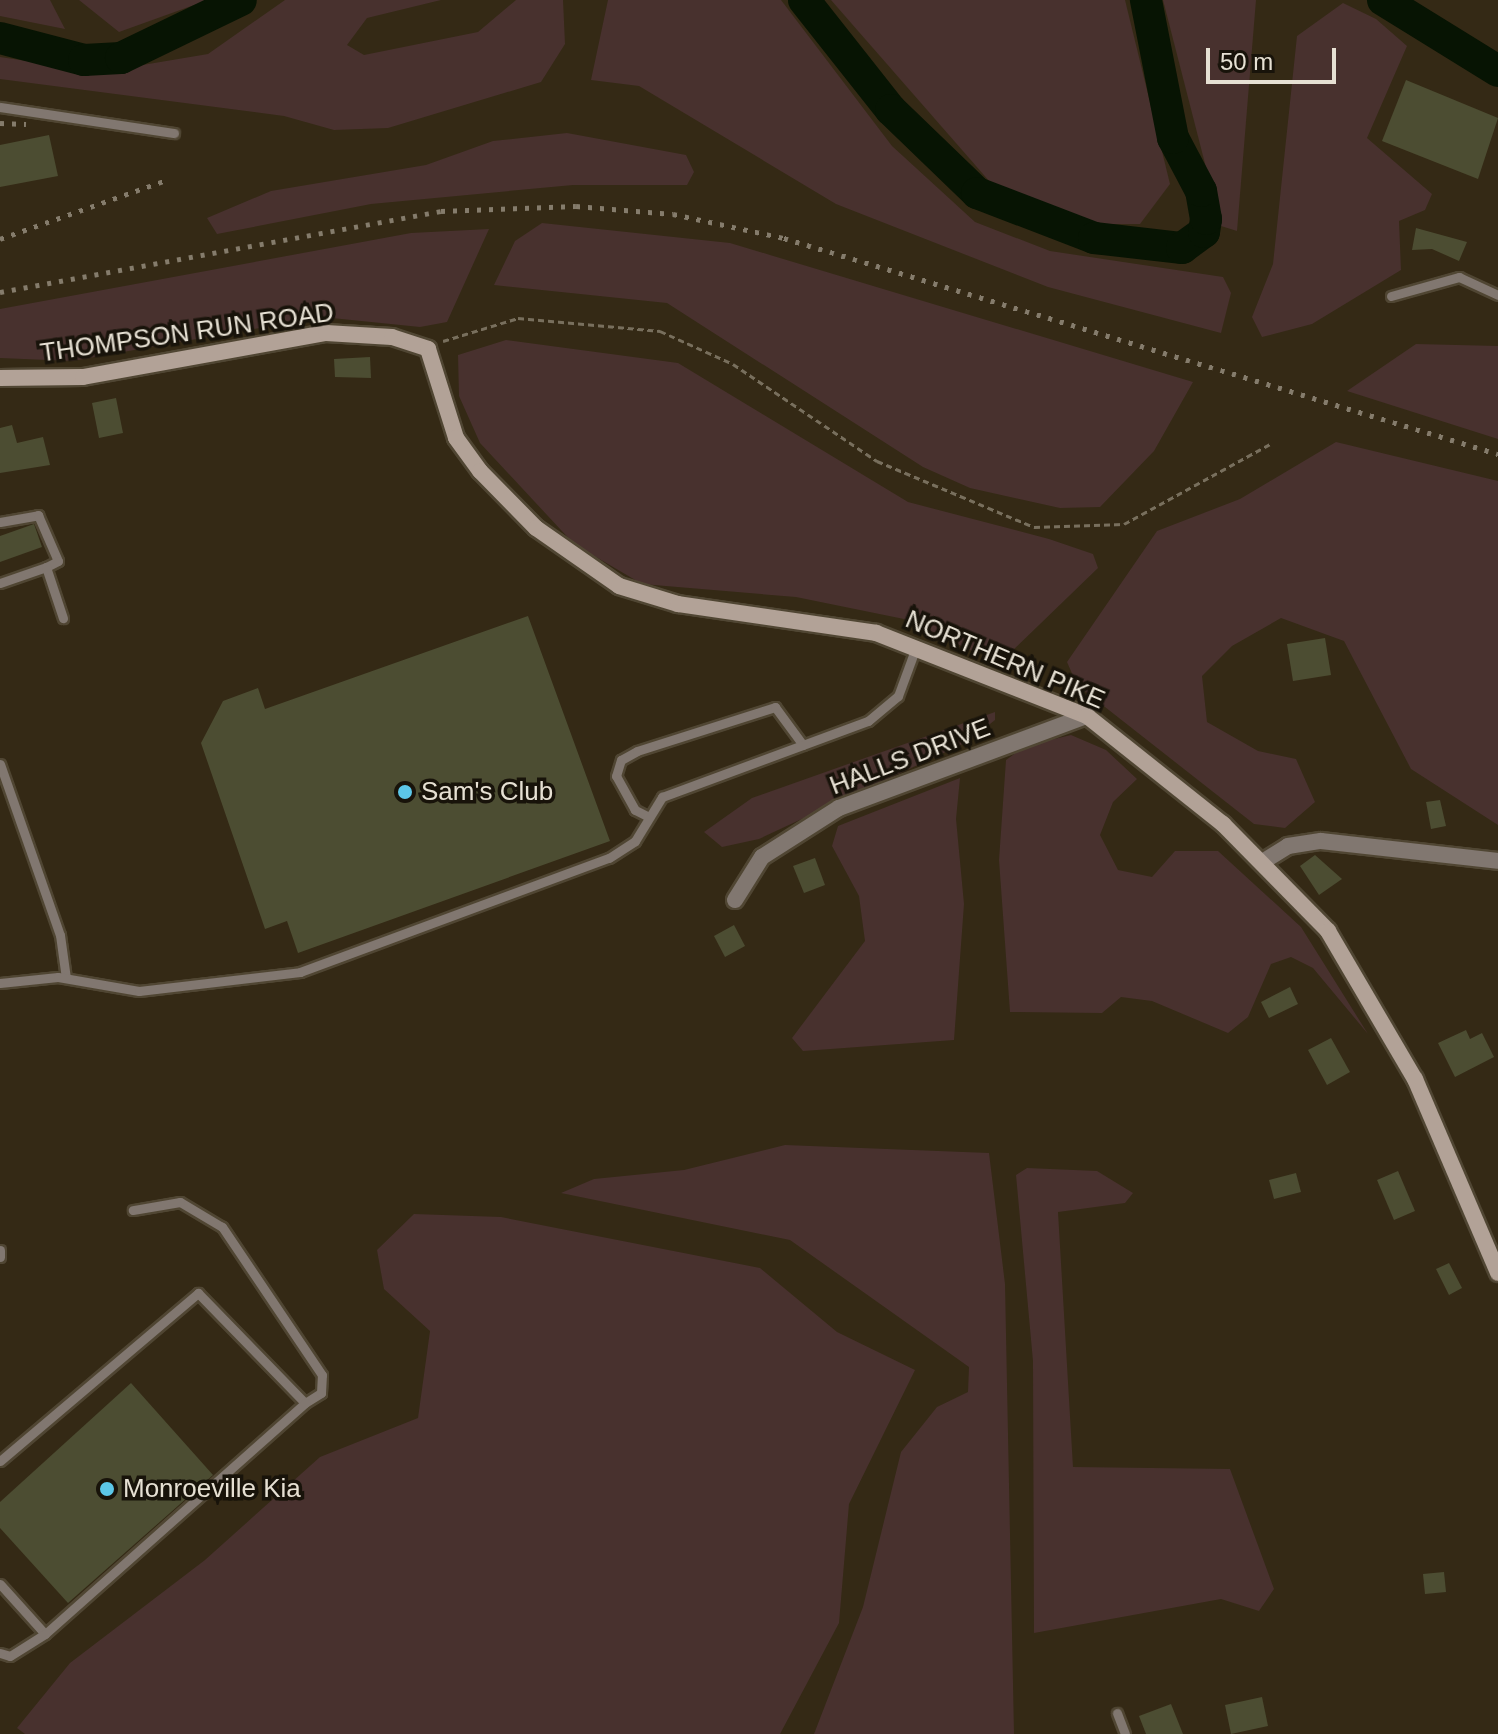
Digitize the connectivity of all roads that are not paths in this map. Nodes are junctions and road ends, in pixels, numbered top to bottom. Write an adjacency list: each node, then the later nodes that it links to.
1 (0, 107): 2 (lane)
2 (174, 133)
3 (1498, 295): 4 (lane)
4 (1391, 296)
5 (428, 349): 6 (street, THOMPSON RUN ROAD); 11 (street, NORTHERN PIKE)
6 (0, 378)
7 (0, 522): 8 (lane)
8 (46, 567): 9 (lane); 10 (lane)
9 (0, 583)
10 (63, 618)
11 (916, 647): 12 (street, NORTHERN PIKE); 13 (lane)
12 (1087, 716): 16 (street, NORTHERN PIKE); 18 (street, HALLS DRIVE)
13 (803, 745): 15 (lane); 15 (lane)
14 (0, 764): 19 (lane)
15 (649, 817): 19 (lane)
16 (1264, 861): 17 (street); 24 (street, NORTHERN PIKE)
17 (1498, 861)
18 (735, 900)
19 (66, 978): 20 (lane)
20 (0, 983)
21 (133, 1210): 25 (lane)
22 (0, 1250): 23 (lane)
23 (0, 1257)
24 (1498, 1273)
25 (305, 1403): 26 (lane); 28 (lane)
26 (0, 1461)
27 (0, 1584): 28 (lane)
28 (45, 1634): 29 (lane)
29 (0, 1653)
30 (1117, 1713): 31 (lane)
31 (1125, 1734)

